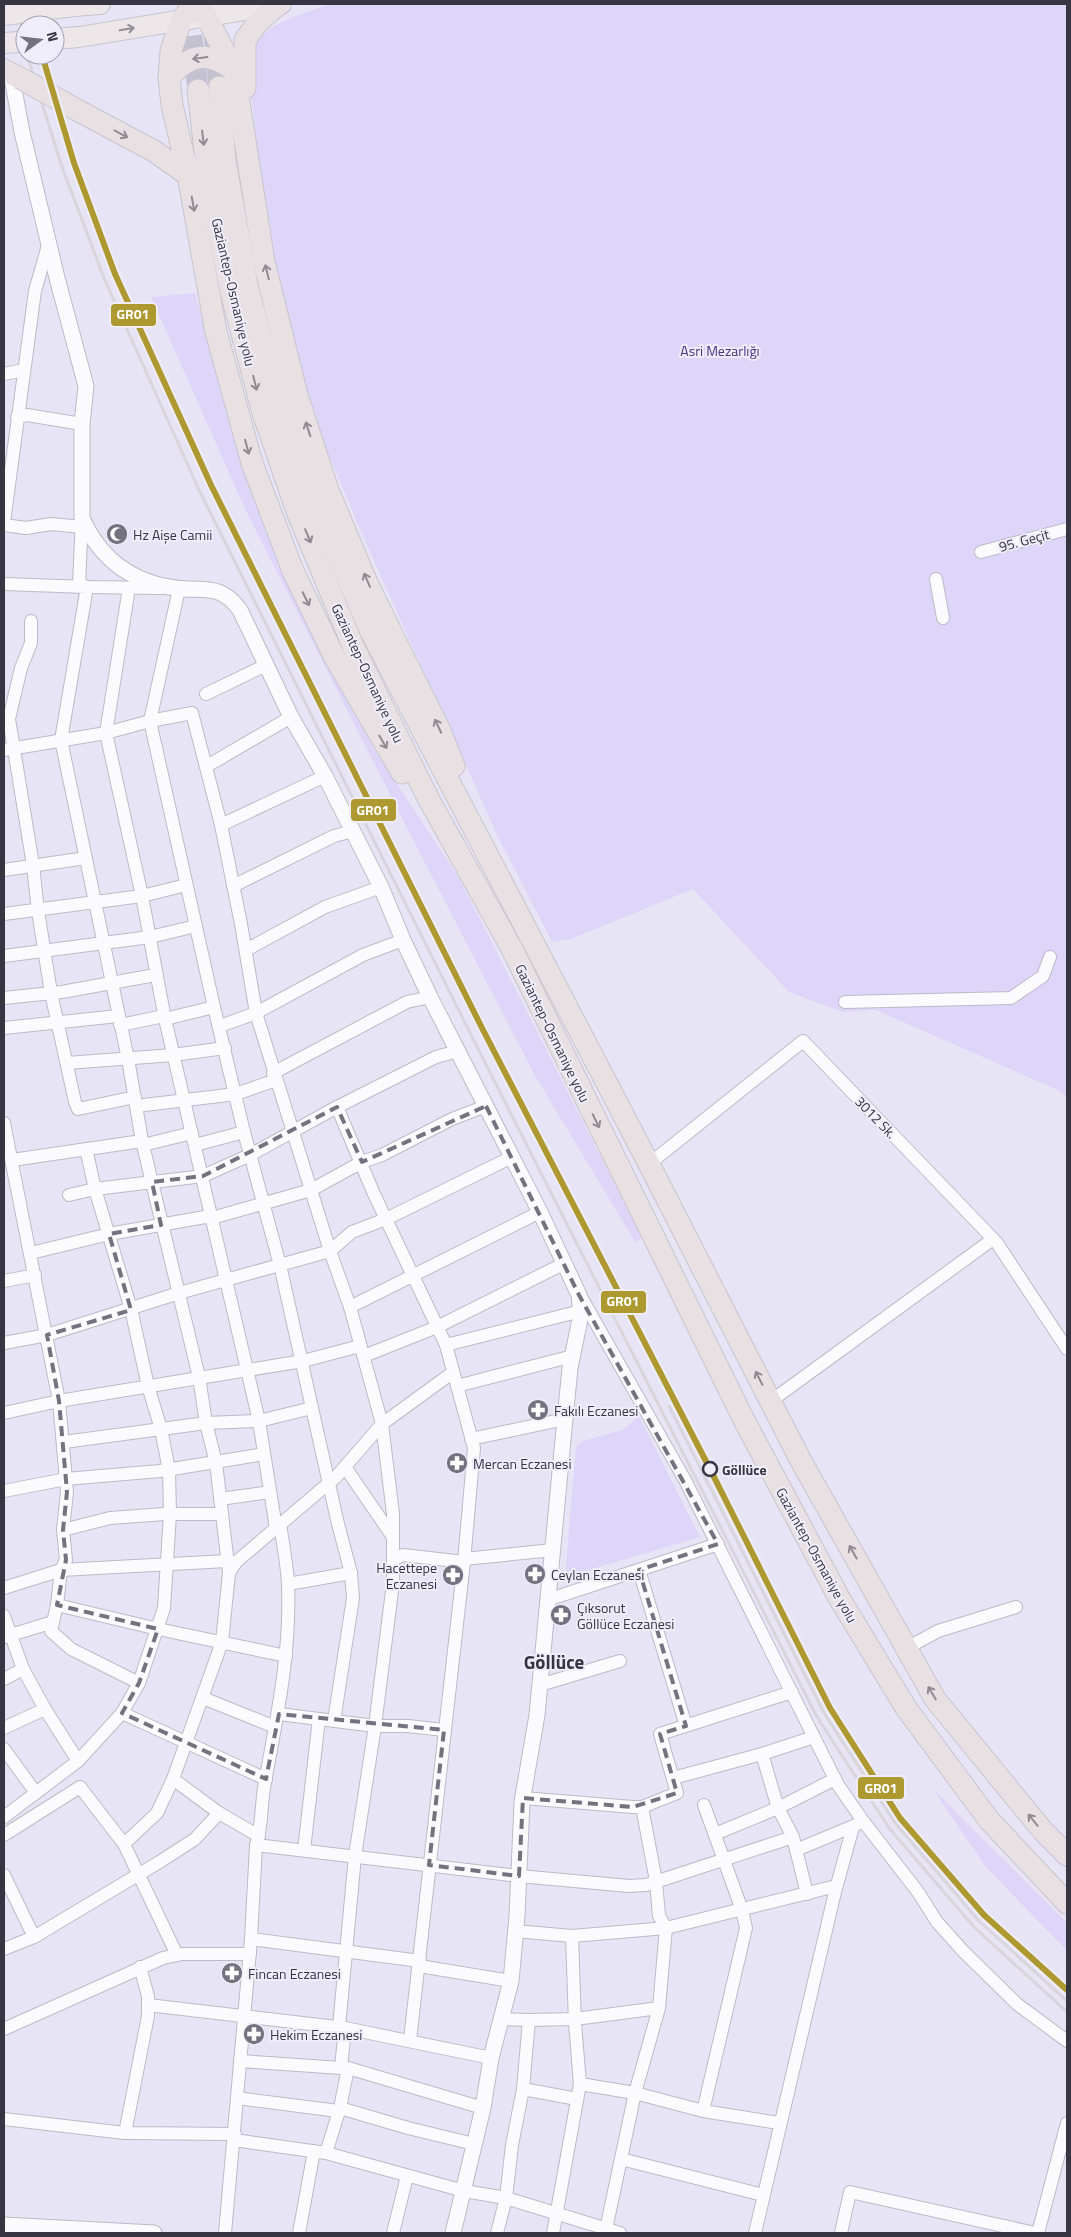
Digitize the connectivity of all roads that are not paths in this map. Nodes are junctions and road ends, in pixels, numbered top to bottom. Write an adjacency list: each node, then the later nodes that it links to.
1 (100, 4): 4 (main road, bridge)
2 (280, 4): 3 (main road); 11 (highway)
3 (193, 10): 5 (main road, one-way to 3); 6 (highway); 8 (highway)
4 (4, 15)
5 (65, 38)
6 (234, 70): 8 (highway, one-way to 8); 11 (highway)
7 (12, 74): 12 (highway, one-way to 12, bridge); 13 (street)
8 (169, 78): 12 (highway)
9 (219, 87): 42 (highway, Gaziantep-Osmaniye yolu)
10 (198, 90): 55 (highway, Gaziantep-Osmaniye yolu, one-way to 55)
11 (243, 123): 42 (highway, one-way to 11)
12 (188, 174): 55 (highway, one-way to 55)
13 (49, 242): 14 (street); 17 (street)
14 (24, 370): 15 (street); 16 (street)
15 (4, 374)
16 (18, 417): 17 (street); 19 (street)
17 (82, 424): 18 (street)
18 (82, 522): 19 (street); 24 (street); 26 (street)
19 (4, 524)
20 (1067, 529): 21 (street, 95. Geçit)
21 (981, 552)
22 (936, 579): 27 (street)
23 (4, 584): 24 (street)
24 (87, 588): 25 (street); 34 (street)
25 (129, 588): 26 (street); 33 (street)
26 (176, 588): 29 (street); 32 (street)
27 (943, 618)
28 (32, 622): 35 (street)
29 (266, 665): 30 (street); 31 (street)
30 (206, 694)
31 (291, 717): 36 (street); 37 (street)
32 (150, 721): 33 (street); 36 (street); 44 (street)
33 (106, 732): 34 (street); 47 (street)
34 (61, 740): 35 (street); 40 (street)
35 (8, 749): 41 (street)
36 (207, 766): 38 (street)
37 (324, 776): 38 (street); 39 (street)
38 (221, 826): 45 (street)
39 (353, 832): 45 (street); 46 (street)
40 (86, 858): 41 (street); 48 (street)
41 (33, 865): 43 (street); 49 (street)
42 (494, 869): 94 (highway, Gaziantep-Osmaniye yolu)
43 (4, 870)
44 (186, 885): 47 (street); 51 (street)
45 (233, 886): 56 (street)
46 (381, 887): 53 (street); 56 (street)
47 (142, 896): 48 (street); 52 (street)
48 (96, 903): 49 (street); 54 (street)
49 (38, 910): 50 (street); 57 (street)
50 (4, 914)
51 (196, 926): 52 (street); 66 (street)
52 (150, 937): 54 (street); 60 (street)
53 (403, 940): 63 (street); 67 (street)
54 (104, 942): 57 (street); 61 (street)
55 (512, 949): 230 (highway, Gaziantep-Osmaniye yolu, one-way to 230)
56 (246, 950): 67 (street)
57 (45, 951): 58 (street); 62 (street)
58 (4, 956)
59 (1050, 957): 65 (street)
60 (156, 975): 61 (street); 68 (street)
61 (111, 984): 62 (street); 69 (street)
62 (51, 993): 64 (street); 70 (street)
63 (430, 997): 74 (street); 78 (street)
64 (4, 998)
65 (845, 1002)
66 (214, 1007): 68 (street); 71 (street)
67 (256, 1013): 71 (street); 78 (street)
68 (165, 1017): 69 (street); 75 (street)
69 (119, 1020): 70 (street); 76 (street)
70 (57, 1022): 72 (street); 77 (street)
71 (220, 1026): 73 (street)
72 (4, 1028)
73 (224, 1048): 75 (street); 79 (street)
74 (458, 1051): 82 (street); 83 (street)
75 (173, 1055): 76 (street); 80 (street)
76 (128, 1059): 77 (street); 81 (street)
77 (66, 1063): 81 (street)
78 (275, 1076): 79 (street); 86 (street)
79 (236, 1094): 80 (street); 85 (street)
80 (184, 1100): 81 (street); 87 (street)
81 (135, 1102): 88 (street)
82 (486, 1106): 91 (street); 93 (street)
83 (337, 1107): 86 (street); 93 (street)
84 (4, 1123): 92 (street)
85 (244, 1132): 87 (street); 90 (street)
86 (292, 1133): 90 (street); 98 (street)
87 (193, 1139): 88 (street); 95 (street)
88 (142, 1143): 89 (street); 96 (street)
89 (86, 1149): 92 (street); 97 (street)
90 (250, 1155): 95 (street); 100 (street)
91 (512, 1157): 101 (street); 103 (street)
92 (12, 1160): 108 (street)
93 (362, 1162): 98 (street); 103 (street)
94 (649, 1164): 106 (street, 3012 Sk.); 134 (highway, Gaziantep-Osmaniye yolu, one-way to 94)
95 (203, 1176): 96 (street); 102 (street)
96 (152, 1182): 97 (street); 104 (street)
97 (95, 1189): 99 (street); 105 (street)
98 (311, 1190): 100 (street); 107 (street)
99 (69, 1195)
100 (263, 1205): 102 (street); 110 (street)
101 (540, 1212): 109 (street); 112 (street)
102 (212, 1218): 104 (street); 113 (street)
103 (386, 1218): 107 (street); 112 (street)
104 (161, 1225): 105 (street); 115 (street)
105 (109, 1234): 108 (street); 118 (street)
106 (993, 1239): 124 (street, 3012 Sk.); 134 (street)
107 (330, 1251): 110 (street); 117 (street)
108 (31, 1253): 111 (street)
109 (565, 1263): 116 (street); 120 (street)
110 (280, 1265): 113 (street); 127 (street)
111 (35, 1275): 114 (street); 121 (street)
112 (412, 1275): 117 (street); 120 (street)
113 (227, 1280): 115 (street); 128 (street)
114 (4, 1281)
115 (179, 1293): 118 (street); 130 (street)
116 (579, 1295): 119 (street); 158 (street)
117 (350, 1307): 125 (street)
118 (131, 1309): 121 (street); 131 (street)
119 (581, 1311): 123 (street); 126 (street)
120 (437, 1327): 123 (street); 125 (street)
121 (47, 1335): 122 (street); 133 (street)
122 (4, 1343)
123 (446, 1345): 129 (street)
124 (1067, 1349)
125 (362, 1351): 127 (street); 140 (street)
126 (573, 1356): 132 (street); 137 (street)
127 (303, 1361): 128 (street); 135 (street)
128 (248, 1369): 130 (street); 138 (street)
129 (452, 1373): 132 (street); 140 (street)
130 (199, 1377): 131 (street); 139 (street)
131 (148, 1386): 133 (street); 141 (street)
132 (457, 1386): 142 (street)
133 (59, 1400): 136 (street); 143 (street)
134 (771, 1401): 177 (highway, Gaziantep-Osmaniye yolu, one-way to 134)
135 (312, 1408): 138 (street); 149 (street)
136 (4, 1413)
137 (565, 1419): 142 (street); 159 (street)
138 (259, 1421): 139 (street); 144 (street)
139 (206, 1424): 141 (street); 145 (street)
140 (382, 1424): 146 (street); 157 (street)
141 (161, 1429): 143 (street); 147 (street)
142 (471, 1439): 161 (street)
143 (64, 1442): 148 (street)
144 (264, 1454): 145 (street); 151 (street)
145 (216, 1463): 147 (street); 152 (street)
146 (345, 1467): 149 (street); 157 (street)
147 (169, 1470): 148 (street); 153 (street)
148 (66, 1479): 150 (street); 156 (street)
149 (329, 1483): 155 (street); 166 (street)
150 (4, 1491)
151 (270, 1492): 152 (street); 155 (street)
152 (220, 1499): 154 (street)
153 (170, 1514): 154 (street); 156 (street); 162 (street)
154 (222, 1514): 163 (street)
155 (278, 1526): 163 (street); 167 (street)
156 (63, 1530): 164 (street)
157 (394, 1538): 160 (street)
158 (718, 1544): 165 (street); 184 (street)
159 (553, 1550): 161 (street); 169 (street)
160 (394, 1559): 161 (street); 191 (street)
161 (464, 1560): 195 (street)
162 (168, 1565): 163 (street); 164 (street); 174 (street)
163 (228, 1567): 176 (street)
164 (62, 1570): 168 (street); 170 (street)
165 (639, 1570): 169 (street); 192 (street)
166 (351, 1573): 167 (street); 190 (street)
167 (288, 1584): 178 (street)
168 (4, 1588)
169 (548, 1600): 183 (street)
170 (57, 1605): 173 (street); 174 (street)
171 (1016, 1608): 177 (street)
172 (4, 1616): 175 (street)
173 (53, 1622): 175 (street); 182 (street)
174 (158, 1629): 176 (street); 182 (street)
175 (7, 1636): 180 (street)
176 (222, 1642): 178 (street); 185 (street)
177 (907, 1648): 220 (highway, Gaziantep-Osmaniye yolu, one-way to 177)
178 (286, 1656): 188 (street)
179 (620, 1661): 183 (street)
180 (23, 1669): 181 (street); 186 (street)
181 (4, 1679)
182 (139, 1683): 187 (street)
183 (540, 1685): 206 (street)
184 (792, 1692): 192 (street); 196 (street)
185 (203, 1698): 193 (street); 197 (street)
186 (45, 1709): 194 (street); 200 (street)
187 (122, 1713): 197 (street); 200 (street)
188 (279, 1714): 189 (street); 193 (street)
189 (319, 1719): 190 (street); 218 (street)
190 (334, 1721): 191 (street)
191 (375, 1726): 195 (street); 221 (street)
192 (686, 1726): 201 (street)
193 (276, 1727): 203 (street)
194 (4, 1728)
195 (444, 1730): 223 (street)
196 (814, 1737): 199 (street); 204 (street)
197 (186, 1743): 202 (street); 203 (street)
198 (4, 1749): 205 (street)
199 (762, 1754): 201 (street); 209 (street)
200 (78, 1761): 205 (street)
201 (673, 1778): 208 (street)
202 (173, 1779): 210 (street); 217 (street)
203 (266, 1779): 216 (street)
204 (834, 1779): 209 (street); 212 (street)
205 (36, 1793): 211 (street)
206 (523, 1798): 208 (street); 225 (street)
207 (704, 1804): 213 (street)
208 (642, 1807): 227 (street)
209 (778, 1808): 213 (street); 215 (street)
210 (219, 1813): 216 (street); 224 (street)
211 (4, 1817)
212 (858, 1824): 219 (street); 228 (street); 253 (street)
213 (715, 1834): 222 (street)
214 (4, 1835): 217 (street)
215 (792, 1837): 219 (street); 222 (street)
216 (258, 1840): 218 (street); 236 (street)
217 (124, 1844): 224 (street)
218 (304, 1850): 221 (street)
219 (796, 1850): 229 (street)
220 (1067, 1855)
221 (356, 1856): 223 (street); 238 (street)
222 (724, 1858): 227 (street); 231 (street)
223 (429, 1865): 225 (street); 241 (street)
224 (138, 1876): 235 (street); 240 (street)
225 (519, 1876): 227 (street); 233 (street)
226 (4, 1879): 235 (street)
227 (656, 1880): 232 (street)
228 (836, 1886): 229 (street); 266 (street)
229 (808, 1894): 231 (street)
230 (1067, 1903)
231 (742, 1910): 232 (street); 264 (street)
232 (666, 1928): 234 (street); 245 (street)
233 (515, 1931): 234 (street); 243 (street)
234 (572, 1936): 248 (street)
235 (34, 1937): 237 (street)
236 (251, 1939): 238 (street); 239 (street)
237 (4, 1949)
238 (348, 1951): 241 (street); 250 (street)
239 (250, 1954): 240 (street); 246 (street)
240 (177, 1955): 242 (street)
241 (420, 1963): 243 (street); 252 (street)
242 (140, 1967): 244 (street); 251 (street)
243 (510, 1981): 247 (street)
244 (148, 2005): 246 (street); 268 (street)
245 (658, 2008): 248 (street); 259 (street)
246 (244, 2016): 250 (street); 255 (street)
247 (501, 2019): 249 (street); 254 (street)
248 (575, 2019): 249 (street); 257 (street)
249 (528, 2020): 258 (street)
250 (342, 2028): 252 (street); 256 (street)
251 (4, 2029)
252 (410, 2040): 254 (street)
253 (1067, 2041)
254 (492, 2058): 262 (street)
255 (240, 2061): 256 (street); 260 (street)
256 (345, 2068): 262 (street); 263 (street)
257 (580, 2084): 259 (street); 261 (street)
258 (523, 2089): 261 (street); 276 (street)
259 (635, 2093): 264 (street); 272 (street)
260 (237, 2098): 263 (street); 269 (street)
261 (577, 2099): 277 (street)
262 (483, 2108): 270 (street)
263 (339, 2109): 270 (street); 271 (street)
264 (703, 2111): 266 (street)
265 (4, 2119): 268 (street)
266 (779, 2123): 275 (street)
267 (1067, 2123): 290 (street)
268 (125, 2134): 269 (street)
269 (234, 2137): 271 (street); 281 (street)
270 (474, 2144): 274 (street)
271 (320, 2152): 273 (street); 282 (street)
272 (621, 2158): 275 (street); 279 (street)
273 (407, 2176): 274 (street); 283 (street)
274 (464, 2191): 276 (street); 284 (street)
275 (763, 2195): 288 (street)
276 (506, 2198): 277 (street); 285 (street)
277 (557, 2215): 279 (street); 286 (street)
278 (4, 2225): 280 (street)
279 (606, 2229): 287 (street)
280 (154, 2233)
281 (225, 2233)
282 (298, 2233)
283 (393, 2233)
284 (454, 2233)
285 (497, 2233)
286 (553, 2233)
287 (620, 2233)
288 (755, 2233)
289 (841, 2233): 290 (street)
290 (1036, 2233)

